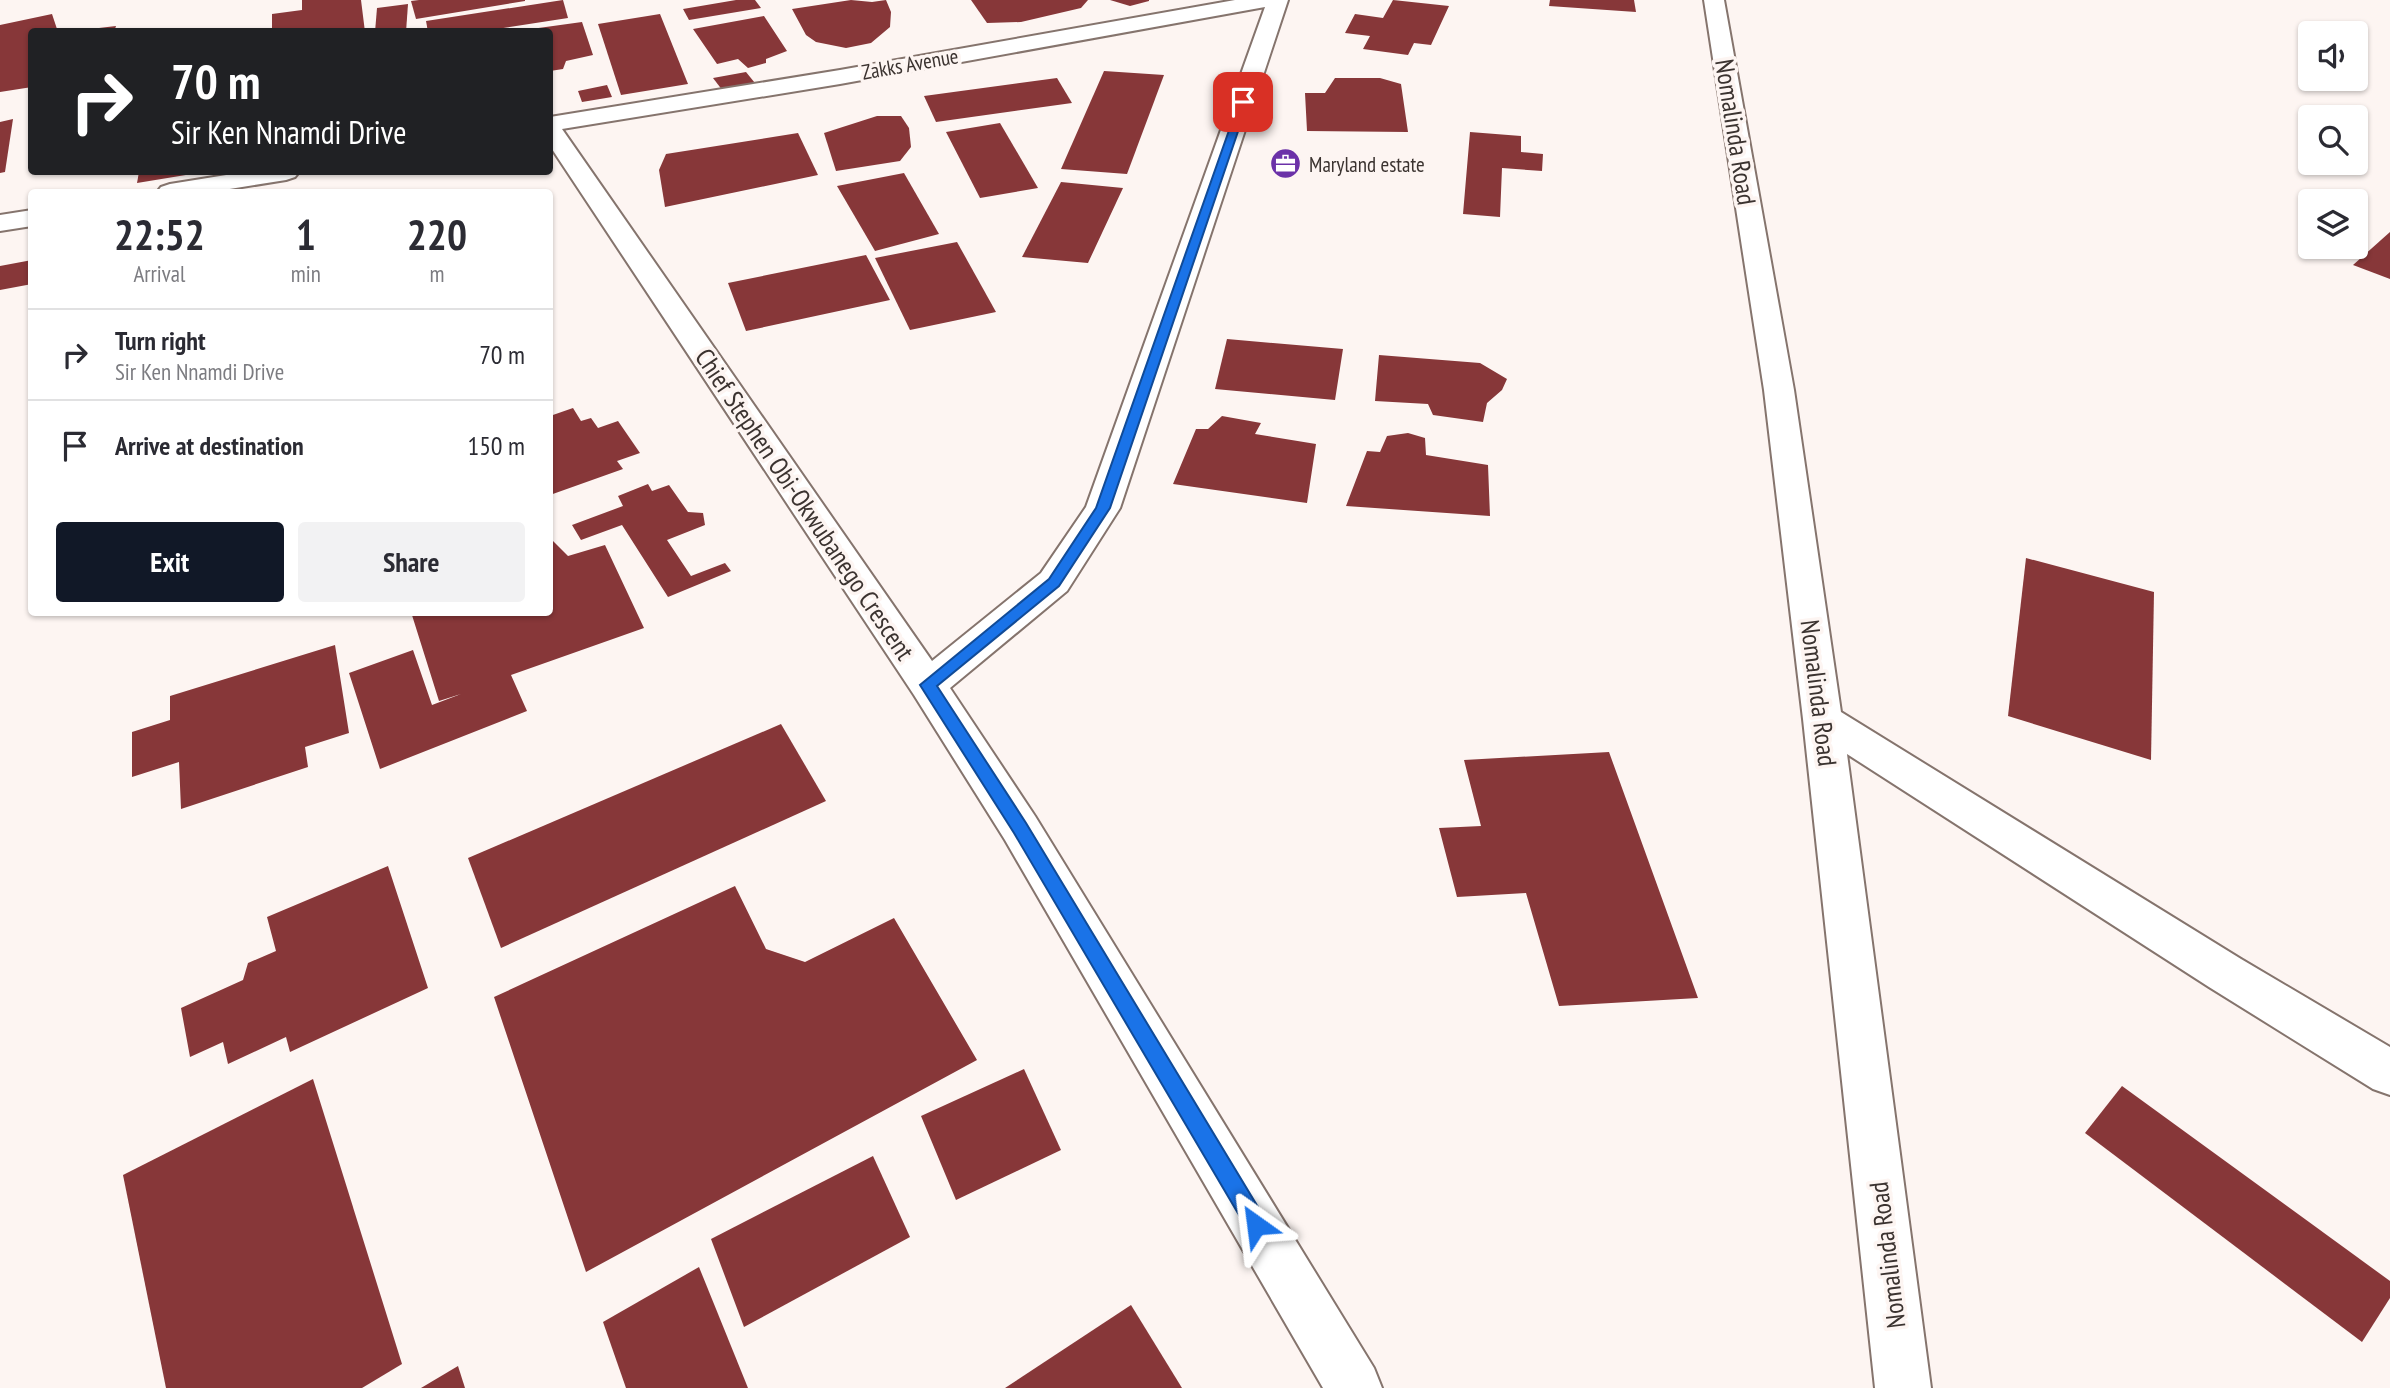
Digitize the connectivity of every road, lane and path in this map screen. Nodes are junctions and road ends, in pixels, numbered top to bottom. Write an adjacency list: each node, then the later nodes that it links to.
1 (1270, 0): 4 (street, Zakks Avenue)
2 (1279, 0): 10 (street)
3 (1714, 0): 11 (street, Nomalinda Road)
4 (553, 126)
5 (553, 131): 10 (street, Chief Stephen Obi-Okwubanego Crescent)
6 (269, 175): 7 (street)
7 (187, 189)
8 (28, 219): 9 (street)
9 (0, 223)
10 (928, 685): 13 (street, Chief Stephen Obi-Okwubanego Crescent)
11 (1823, 719): 12 (street); 14 (street, Nomalinda Road)
12 (2390, 1073)
13 (1354, 1388)
14 (1903, 1388)

